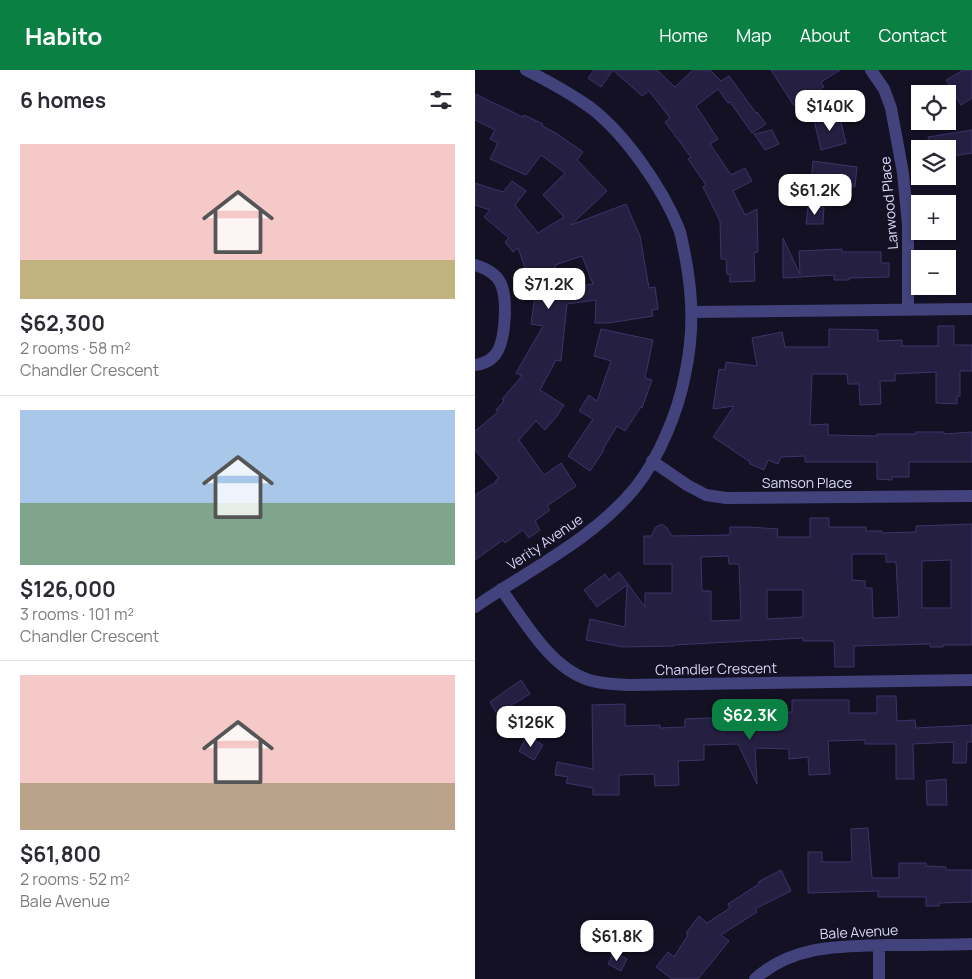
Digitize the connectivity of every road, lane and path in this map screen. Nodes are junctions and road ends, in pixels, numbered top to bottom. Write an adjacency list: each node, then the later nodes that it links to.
1 (526, 70): 6 (street, Verity Avenue)
2 (871, 70): 5 (street, Larwood Place)
3 (475, 265): 7 (street)
4 (972, 309): 5 (street)
5 (908, 310): 6 (street)
6 (692, 312): 8 (street, Verity Avenue)
7 (475, 365)
8 (652, 461): 9 (street, Samson Place); 10 (street, Verity Avenue)
9 (972, 496)
10 (501, 589): 11 (street, Verity Avenue); 12 (street, Chandler Crescent)
11 (475, 607)
12 (972, 680)
13 (972, 944): 14 (street, Bale Avenue)
14 (879, 945): 15 (street, Bale Avenue); 16 (street)
15 (755, 979)
16 (879, 979)

